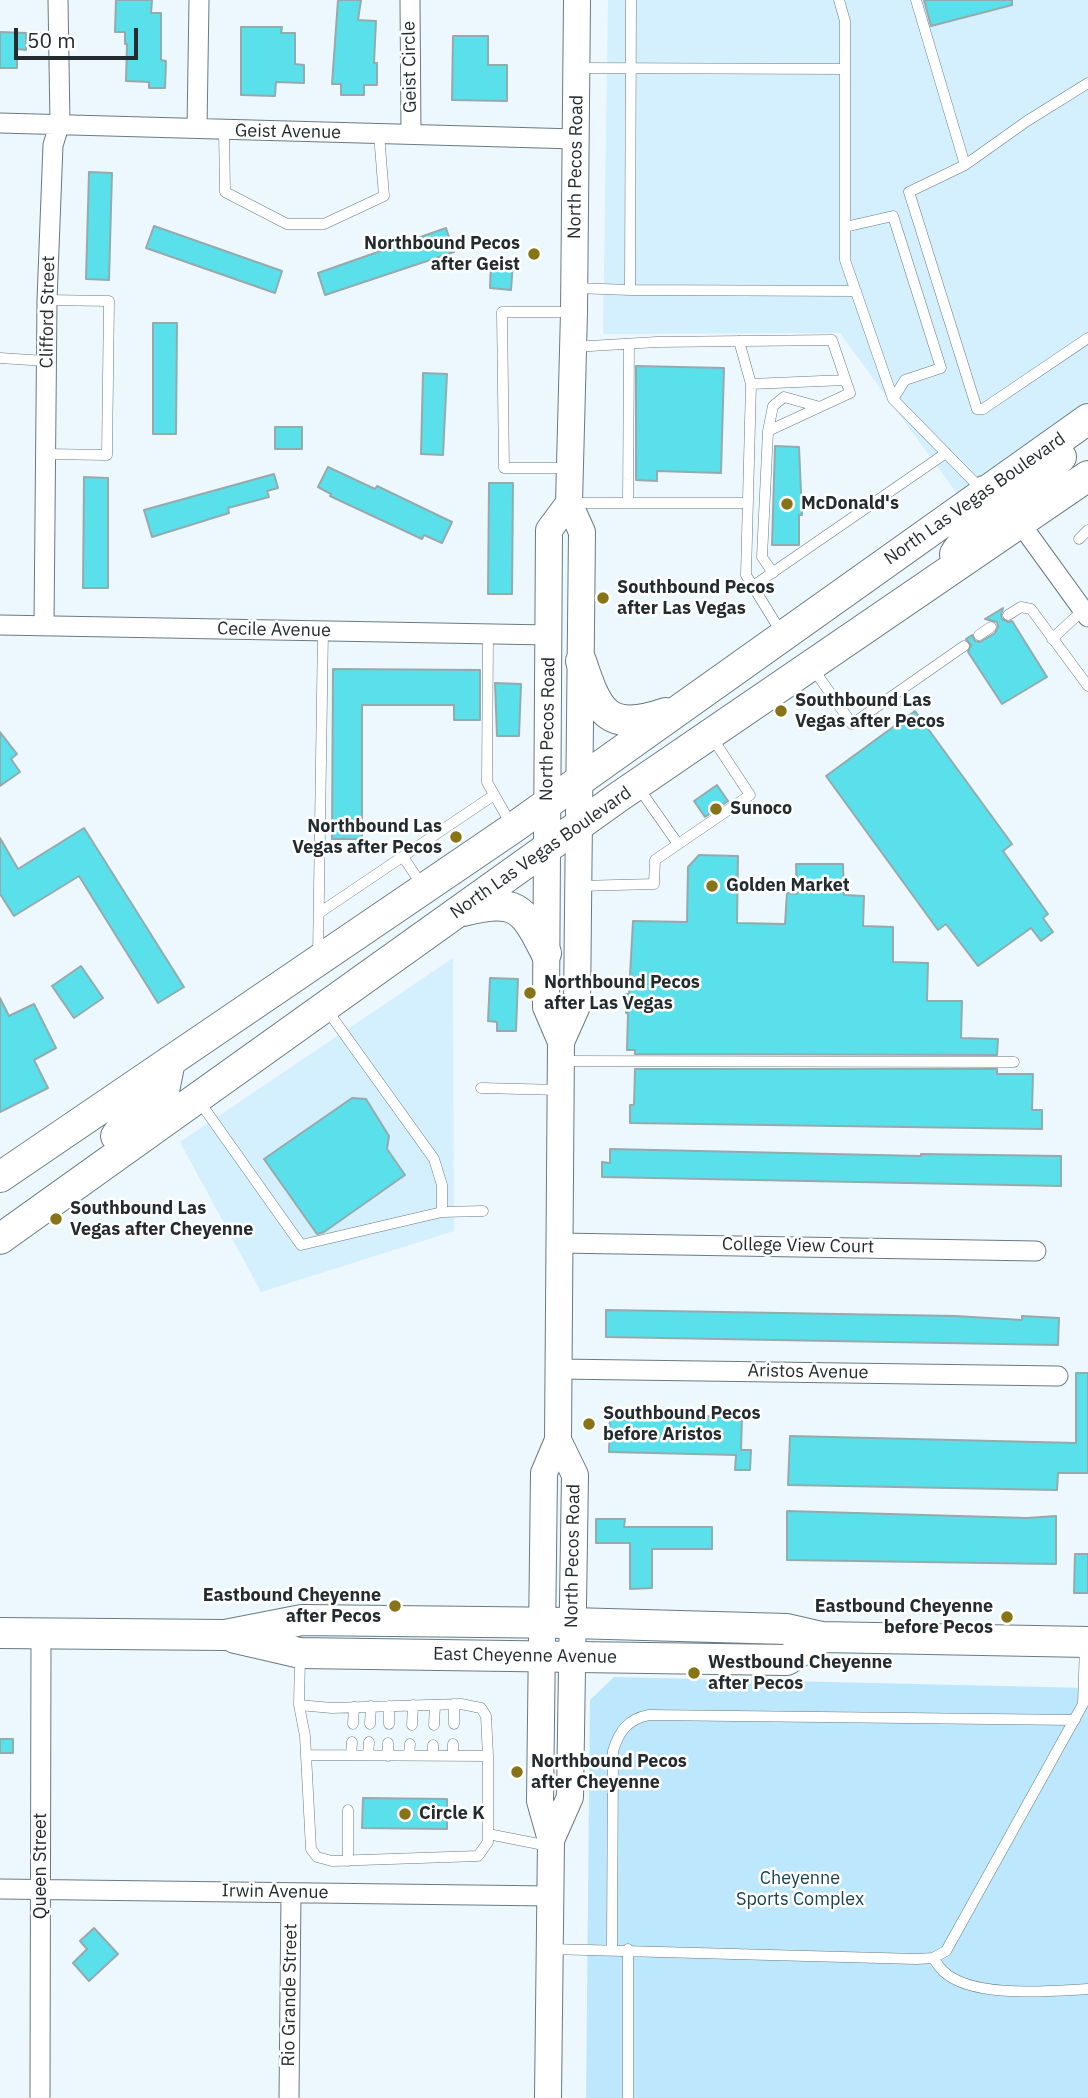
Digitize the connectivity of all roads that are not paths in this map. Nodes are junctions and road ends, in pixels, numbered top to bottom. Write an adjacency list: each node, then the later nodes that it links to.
1 (58, 0): 13 (street, Clifford Street)
2 (199, 0): 14 (street)
3 (410, 0): 17 (street, Geist Circle)
4 (577, 0): 8 (main road, North Pecos Road)
5 (631, 0): 9 (lane)
6 (839, 0): 10 (lane)
7 (916, 0): 19 (lane)
8 (577, 68): 9 (lane); 18 (main road, North Pecos Road)
9 (631, 69): 10 (lane); 21 (lane)
10 (845, 69): 20 (lane)
11 (1088, 83): 19 (lane)
12 (0, 123): 13 (street, Geist Avenue)
13 (60, 123): 14 (street, Geist Avenue); 23 (street, Clifford Street)
14 (197, 128): 15 (street, Geist Avenue)
15 (224, 130): 16 (street, Geist Avenue); 16 (lane)
16 (379, 134): 17 (street, Geist Avenue)
17 (411, 134): 18 (street, Geist Avenue)
18 (576, 139): 24 (main road, North Pecos Road)
19 (965, 166): 25 (lane)
20 (845, 227): 22 (lane); 33 (lane)
21 (630, 290): 22 (lane); 24 (lane)
22 (856, 291): 33 (lane)
23 (47, 300): 30 (street, Clifford Street); 38 (lane)
24 (574, 300): 28 (main road, North Pecos Road); 39 (lane)
25 (1088, 338)
26 (739, 341): 27 (lane); 31 (lane); 32 (lane)
27 (629, 344): 28 (lane); 43 (lane)
28 (573, 347): 39 (main road, North Pecos Road)
29 (0, 359): 30 (lane)
30 (47, 360): 38 (street, Clifford Street)
31 (845, 380): 32 (lane); 34 (lane)
32 (751, 384): 44 (lane)
33 (893, 399): 37 (lane)
34 (820, 407): 36 (lane); 36 (lane)
35 (1081, 424): 41 (main road, North Las Vegas Boulevard); 45 (main road)
36 (768, 431): 49 (lane)
37 (946, 453): 41 (lane); 49 (lane)
38 (46, 454): 54 (street, Clifford Street)
39 (570, 468): 42 (main road, North Pecos Road)
40 (1088, 476): 45 (main road, North Las Vegas Boulevard)
41 (984, 491): 48 (main road); 59 (main road, North Las Vegas Boulevard)
42 (569, 503): 43 (lane); 58 (main road, North Pecos Road); 63 (main road, North Pecos Road)
43 (628, 503): 44 (lane)
44 (748, 503): 50 (lane)
45 (1020, 523): 48 (main road, North Las Vegas Boulevard); 51 (street)
46 (1088, 530): 47 (lane)
47 (1079, 539)
48 (954, 568): 64 (main road, North Las Vegas Boulevard)
49 (773, 573): 50 (lane)
50 (753, 586): 59 (lane)
51 (1085, 613): 61 (lane)
52 (1008, 615): 61 (lane)
53 (0, 625): 54 (street, Cecile Avenue)
54 (44, 625): 56 (street, Cecile Avenue)
55 (990, 627): 60 (lane)
56 (323, 631): 57 (street, Cecile Avenue); 79 (lane)
57 (488, 634): 58 (street, Cecile Avenue); 70 (lane)
58 (549, 635): 71 (main road, North Pecos Road)
59 (784, 635): 66 (main road, North Las Vegas Boulevard)
60 (979, 635)
61 (1052, 639): 65 (lane)
62 (964, 646): 64 (lane)
63 (581, 661): 66 (main road); 68 (main road, North Pecos Road)
64 (811, 666): 67 (main road, North Las Vegas Boulevard)
65 (1088, 686)
66 (683, 707): 68 (main road, North Las Vegas Boulevard)
67 (711, 735): 69 (main road, North Las Vegas Boulevard); 74 (lane)
68 (580, 781): 71 (main road, North Las Vegas Boulevard); 72 (main road, North Pecos Road)
69 (637, 785): 72 (main road, North Las Vegas Boulevard); 74 (lane)
70 (495, 795): 73 (lane); 76 (lane)
71 (547, 804): 73 (main road, North Las Vegas Boulevard); 75 (main road, North Pecos Road)
72 (579, 825): 75 (main road, North Las Vegas Boulevard); 77 (main road, North Pecos Road)
73 (513, 828): 78 (main road, North Las Vegas Boulevard)
74 (678, 844): 77 (lane)
75 (546, 848): 80 (main road, North Las Vegas Boulevard); 81 (main road, North Pecos Road)
76 (403, 857): 78 (lane); 79 (lane)
77 (578, 886): 85 (main road, North Pecos Road)
78 (424, 888): 82 (main road, North Las Vegas Boulevard)
79 (319, 912): 82 (lane)
80 (456, 913): 81 (main road); 84 (main road, North Las Vegas Boulevard)
81 (546, 953): 85 (main road, North Pecos Road)
82 (318, 960): 83 (main road, North Las Vegas Boulevard)
83 (275, 990): 86 (main road, North Las Vegas Boulevard); 90 (main road)
84 (325, 1006): 90 (main road, North Las Vegas Boulevard); 94 (lane)
85 (561, 1051): 87 (lane); 89 (main road, North Pecos Road)
86 (170, 1061): 91 (main road); 92 (main road, North Las Vegas Boulevard)
87 (1014, 1062)
88 (481, 1088): 89 (lane)
89 (561, 1090): 96 (main road, North Pecos Road)
90 (197, 1098): 91 (main road, North Las Vegas Boulevard); 94 (lane)
91 (90, 1174): 95 (main road, North Las Vegas Boulevard)
92 (0, 1177)
93 (483, 1211): 94 (lane)
94 (442, 1212)
95 (0, 1238)
96 (559, 1243): 97 (street, College View Court); 98 (main road, North Pecos Road)
97 (1036, 1251)
98 (558, 1369): 99 (street, Aristos Avenue); 100 (main road, North Pecos Road)
99 (1058, 1376)
100 (558, 1440): 101 (main road, North Pecos Road); 102 (main road, North Pecos Road)
101 (542, 1623): 102 (main road, East Cheyenne Avenue); 105 (main road, East Cheyenne Avenue); 109 (main road, North Pecos Road)
102 (572, 1623): 106 (main road, East Cheyenne Avenue); 110 (main road, North Pecos Road)
103 (0, 1633): 104 (main road, East Cheyenne Avenue)
104 (41, 1634): 105 (main road, East Cheyenne Avenue); 140 (street, Queen Street)
105 (225, 1635): 108 (main road, East Cheyenne Avenue)
106 (822, 1637): 107 (main road, East Cheyenne Avenue); 110 (main road, East Cheyenne Avenue)
107 (1086, 1642): 118 (lane)
108 (300, 1653): 109 (main road, East Cheyenne Avenue); 112 (lane)
109 (542, 1656): 110 (main road, East Cheyenne Avenue); 137 (main road, North Pecos Road)
110 (572, 1656): 137 (main road, North Pecos Road)
111 (454, 1704): 114 (lane); 122 (lane); 134 (lane)
112 (299, 1705): 117 (lane); 129 (lane)
113 (412, 1705): 114 (lane); 116 (lane); 123 (lane)
114 (435, 1705): 124 (lane)
115 (371, 1706): 116 (lane); 117 (lane); 120 (lane)
116 (389, 1706): 121 (lane)
117 (354, 1707): 119 (lane)
118 (1075, 1720): 144 (lane); 146 (lane)
119 (353, 1724)
120 (370, 1724)
121 (388, 1724)
122 (454, 1724)
123 (411, 1725)
124 (434, 1725)
125 (352, 1742): 130 (lane)
126 (369, 1742): 131 (lane)
127 (388, 1743): 133 (lane)
128 (410, 1744): 132 (lane)
129 (306, 1755): 130 (lane); 138 (lane)
130 (351, 1755): 131 (lane)
131 (368, 1755): 133 (lane)
132 (409, 1755): 133 (lane); 134 (lane)
133 (388, 1756)
134 (488, 1756): 136 (lane)
135 (348, 1810): 138 (lane)
136 (488, 1834): 137 (lane); 138 (lane)
137 (551, 1843): 142 (main road, North Pecos Road)
138 (348, 1861)
139 (0, 1889): 140 (street, Irwin Avenue)
140 (41, 1889): 141 (street, Irwin Avenue); 148 (street, Queen Street)
141 (291, 1892): 142 (street, Irwin Avenue); 149 (street, Rio Grande Street)
142 (550, 1896): 143 (main road, North Pecos Road)
143 (550, 1949): 144 (lane); 150 (main road, North Pecos Road)
144 (612, 1949): 145 (lane)
145 (628, 1949): 146 (lane); 151 (lane)
146 (933, 1958): 147 (lane)
147 (1088, 1989)
148 (40, 2098)
149 (289, 2098)
150 (548, 2098)
151 (628, 2098)

